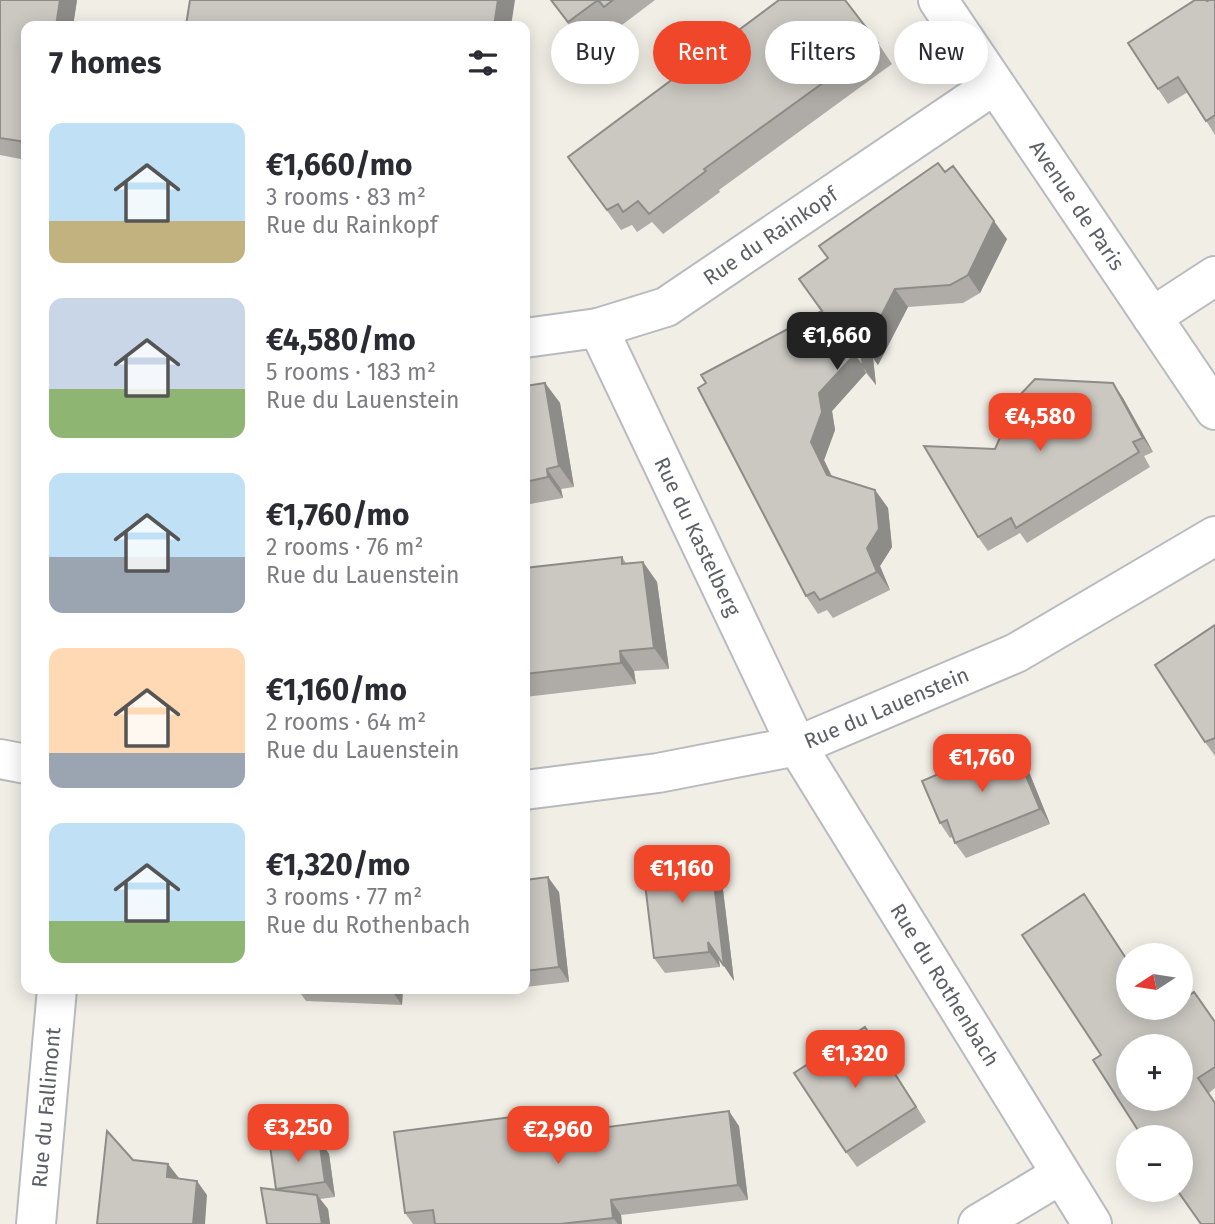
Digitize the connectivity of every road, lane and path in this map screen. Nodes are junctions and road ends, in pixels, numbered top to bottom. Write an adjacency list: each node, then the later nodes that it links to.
1 (938, 0): 2 (street, Avenue de Paris)
2 (994, 85): 4 (street, Avenue de Paris); 5 (street, Rue du Rainkopf)
3 (1215, 276): 4 (street)
4 (1152, 317): 7 (street, Avenue de Paris)
5 (598, 328): 6 (street, Rue du Rainkopf); 9 (street, Rue du Kastelberg)
6 (530, 337)
7 (1215, 410)
8 (1215, 536): 9 (street, Rue du Lauenstein)
9 (797, 746): 12 (street, Rue du Lauenstein); 14 (street, Rue du Rothenbach)
10 (0, 759): 11 (street)
11 (21, 763)
12 (530, 788)
13 (57, 994): 15 (street, Rue du Fallimont)
14 (1060, 1175): 16 (street); 17 (street, Rue du Rothenbach)
15 (36, 1224)
16 (978, 1224)
17 (1092, 1224)

